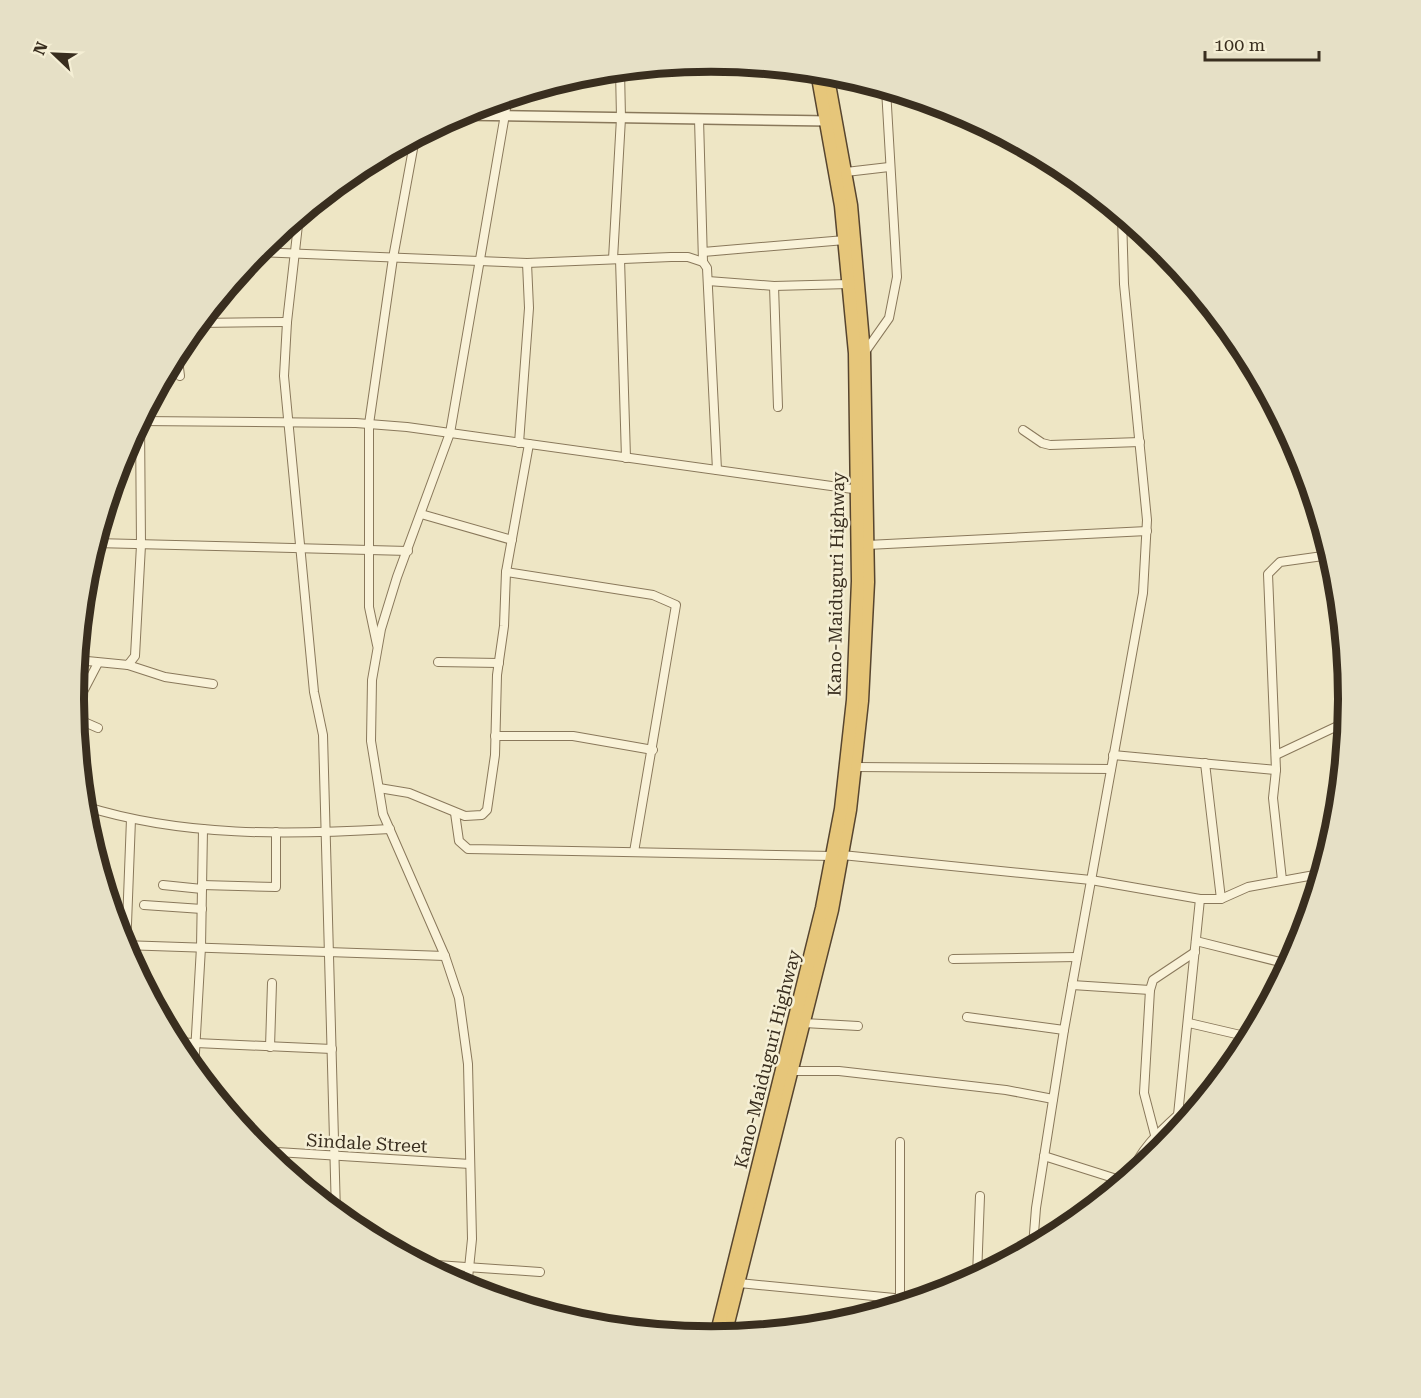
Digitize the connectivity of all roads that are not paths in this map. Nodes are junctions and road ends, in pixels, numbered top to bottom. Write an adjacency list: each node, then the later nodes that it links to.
1 (620, 79): 8 (street)
2 (820, 82): 10 (highway, Kano-Maiduguri Highway)
3 (828, 83): 10 (highway, Kano-Maiduguri Highway)
4 (886, 97): 12 (street)
5 (508, 106): 7 (street)
6 (482, 116): 7 (street)
7 (507, 116): 8 (street); 22 (street)
8 (621, 118): 9 (street); 21 (street)
9 (699, 119): 10 (street); 17 (street)
10 (832, 120): 13 (highway, Kano-Maiduguri Highway); 16 (highway, Kano-Maiduguri Highway)
11 (413, 147): 20 (street)
12 (889, 167): 13 (street); 30 (street)
13 (846, 172): 30 (highway, Kano-Maiduguri Highway)
14 (298, 227): 19 (street)
15 (1122, 227): 41 (street)
16 (845, 240): 17 (street); 26 (highway, Kano-Maiduguri Highway)
17 (703, 252): 23 (street)
18 (271, 253): 19 (street)
19 (296, 254): 20 (street); 28 (street)
20 (393, 258): 22 (street); 36 (street)
21 (616, 259): 23 (street); 24 (street); 43 (street)
22 (479, 261): 24 (street); 38 (street)
23 (703, 262): 25 (street)
24 (528, 263): 40 (street)
25 (708, 280): 27 (street); 44 (street)
26 (849, 284): 27 (street); 45 (highway, Kano-Maiduguri Highway)
27 (774, 286): 33 (street)
28 (287, 322): 29 (street); 35 (street)
29 (209, 323)
30 (864, 353): 45 (highway, Kano-Maiduguri Highway)
31 (179, 367): 32 (street)
32 (180, 376)
33 (778, 407)
34 (148, 421): 35 (street)
35 (287, 423): 36 (street); 52 (street)
36 (369, 424): 38 (street); 53 (street)
37 (1023, 430): 41 (street)
38 (450, 433): 40 (street); 46 (street)
39 (140, 439): 50 (street)
40 (519, 442): 42 (street)
41 (1140, 442): 47 (street)
42 (529, 444): 43 (street); 48 (street)
43 (626, 458): 44 (street)
44 (717, 470): 45 (street)
45 (861, 490): 51 (highway, Kano-Maiduguri Highway); 85 (highway, Kano-Maiduguri Highway)
46 (421, 514): 48 (street); 54 (street)
47 (1147, 531): 51 (street); 70 (street)
48 (512, 540): 56 (street)
49 (104, 543): 50 (street)
50 (141, 545): 52 (street); 62 (street)
51 (867, 545): 73 (highway, Kano-Maiduguri Highway)
52 (300, 549): 53 (street); 83 (street)
53 (371, 550): 54 (street); 57 (street)
54 (408, 551): 57 (street)
55 (1320, 556): 71 (street)
56 (506, 572): 61 (street); 69 (street)
57 (378, 649): 76 (street)
58 (85, 661): 60 (street)
59 (438, 662): 61 (street)
60 (98, 663): 62 (street); 64 (street)
61 (499, 663): 68 (street)
62 (128, 665): 63 (street)
63 (213, 684)
64 (84, 689)
65 (85, 722): 67 (street)
66 (1337, 726): 71 (street)
67 (98, 728)
68 (495, 736): 69 (street); 78 (street)
69 (653, 750): 84 (street)
70 (1113, 755): 72 (street); 74 (street)
71 (1276, 755): 75 (street)
72 (1205, 763): 75 (street); 92 (street)
73 (856, 768): 74 (street); 85 (highway, Kano-Maiduguri Highway)
74 (1111, 769): 87 (street)
75 (1276, 770): 88 (street)
76 (379, 788): 78 (street); 81 (street)
77 (94, 809): 79 (street)
78 (455, 813): 84 (street)
79 (131, 819): 80 (street); 95 (street)
80 (203, 829): 82 (street); 90 (street)
81 (390, 829): 83 (street); 101 (street)
82 (276, 832): 83 (street); 90 (street)
83 (326, 833): 99 (street)
84 (634, 852): 85 (street)
85 (837, 855): 87 (street); 109 (highway, Kano-Maiduguri Highway); 141 (highway, Kano-Maiduguri Highway)
86 (1312, 875): 88 (street)
87 (1090, 880): 91 (street); 102 (street)
88 (1282, 880): 92 (street)
89 (164, 885): 90 (street)
90 (202, 887): 94 (street)
91 (1200, 899): 92 (street); 96 (street)
92 (1221, 899)
93 (144, 905): 94 (street)
94 (202, 909): 98 (street)
95 (126, 925)
96 (1196, 941): 100 (street); 104 (street)
97 (135, 947): 98 (street)
98 (201, 947): 99 (street); 115 (street)
99 (330, 952): 101 (street); 117 (street)
100 (1195, 952): 107 (street); 110 (street)
101 (445, 956): 128 (street)
102 (1077, 957): 103 (street); 106 (street)
103 (953, 959)
104 (1279, 962)
105 (272, 982): 116 (street)
106 (1072, 985): 107 (street); 112 (street)
107 (1150, 990): 122 (street)
108 (967, 1017): 112 (street)
109 (804, 1023): 111 (street); 119 (highway, Kano-Maiduguri Highway)
110 (1189, 1023): 113 (street); 121 (street)
111 (858, 1026)
112 (1064, 1030): 120 (street)
113 (1239, 1035)
114 (186, 1043): 115 (street)
115 (196, 1043): 116 (street); 118 (street)
116 (270, 1047): 117 (street)
117 (332, 1050): 126 (street)
118 (195, 1056)
119 (792, 1071): 120 (street); 138 (highway, Kano-Maiduguri Highway)
120 (1053, 1099): 125 (street)
121 (1178, 1115): 122 (street)
122 (1155, 1135): 127 (street)
123 (900, 1142): 139 (street)
124 (278, 1152): 126 (street, Sindale Street)
125 (1044, 1156): 129 (street); 132 (street)
126 (335, 1157): 128 (street, Sindale Street); 131 (street)
127 (1137, 1158)
128 (470, 1164): 134 (street)
129 (1114, 1178)
130 (980, 1196): 135 (street)
131 (336, 1201)
132 (1034, 1236)
133 (442, 1265): 134 (street)
134 (470, 1266): 136 (street); 137 (street)
135 (977, 1266)
136 (540, 1272)
137 (469, 1277)
138 (739, 1283): 140 (street); 142 (highway, Kano-Maiduguri Highway)
139 (900, 1297)
140 (894, 1298)
141 (719, 1326)
142 (728, 1326)

